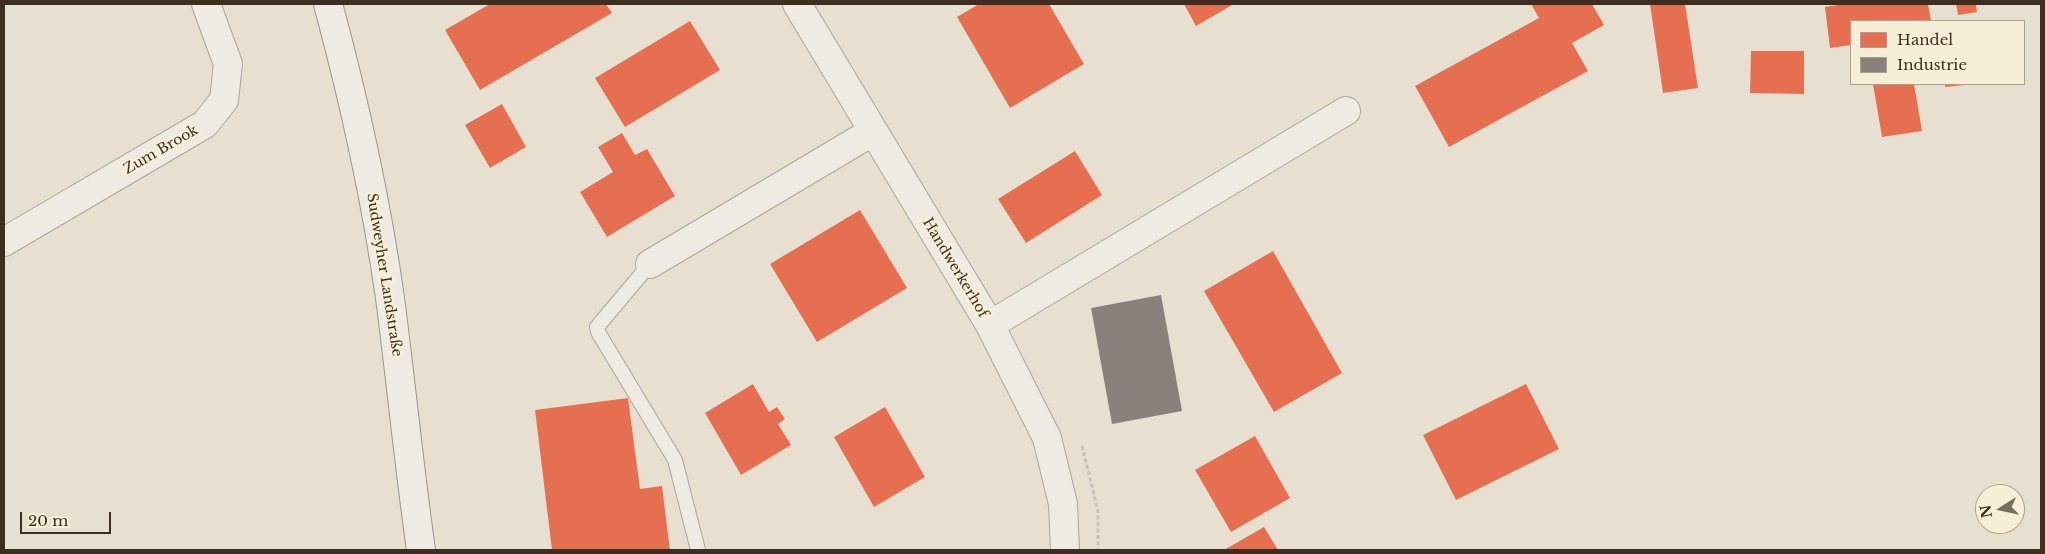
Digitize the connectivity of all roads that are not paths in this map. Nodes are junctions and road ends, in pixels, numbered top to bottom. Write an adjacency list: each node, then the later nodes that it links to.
1 (206, 4): 6 (street, Zum Brook)
2 (328, 4): 9 (street, Sudweyher Landstraße)
3 (797, 4): 5 (street, Handwerkerhof)
4 (1346, 111): 8 (street)
5 (872, 132): 7 (street); 8 (street, Handwerkerhof)
6 (4, 242)
7 (650, 264): 10 (lane)
8 (990, 325): 11 (street, Handwerkerhof)
9 (420, 550)
10 (698, 550)
11 (1066, 550)

